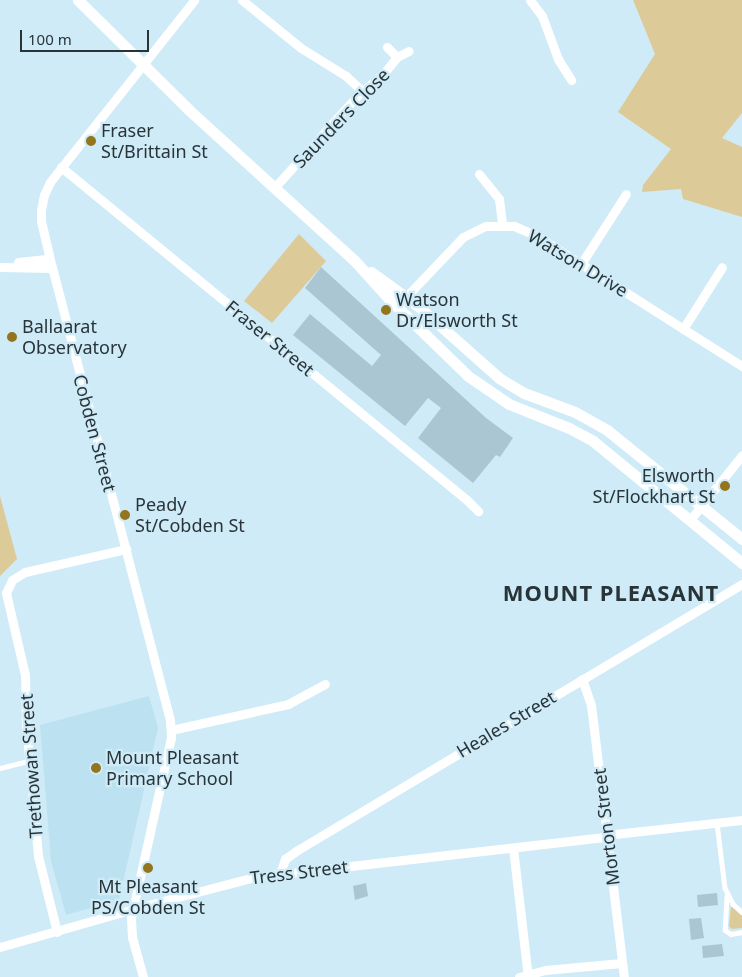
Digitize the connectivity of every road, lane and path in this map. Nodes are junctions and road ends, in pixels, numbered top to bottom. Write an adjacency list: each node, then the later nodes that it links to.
1 (78, 0): 8 (street)
2 (194, 0): 8 (street, Cobden Street)
3 (242, 0): 10 (street)
4 (530, 0): 9 (street)
5 (387, 47): 7 (street)
6 (408, 51): 7 (street, Saunders Close)
7 (397, 57): 10 (street, Saunders Close)
8 (144, 65): 11 (street, Cobden Street); 13 (street)
9 (571, 80)
10 (362, 91): 13 (street, Saunders Close)
11 (61, 167): 16 (street, Cobden Street); 28 (street, Fraser Street)
12 (479, 174): 15 (street)
13 (274, 188): 17 (street)
14 (626, 194): 18 (street)
15 (502, 225): 18 (street, Watson Drive); 22 (street, Watson Drive)
16 (49, 259): 19 (street); 21 (street, Cobden Street)
17 (354, 260): 22 (street); 23 (street)
18 (581, 264): 24 (street, Watson Drive)
19 (0, 265): 21 (street)
20 (722, 267): 24 (street)
21 (52, 268): 31 (street, Cobden Street)
22 (406, 296): 23 (street, Watson Drive); 27 (street)
23 (396, 306): 29 (street)
24 (683, 329): 25 (street, Watson Drive)
25 (742, 366)
26 (742, 455): 27 (street)
27 (701, 506): 29 (street); 30 (street)
28 (478, 511)
29 (690, 520): 32 (street)
30 (742, 539)
31 (126, 549): 36 (street, Cobden Street); 37 (street, Trethowan Street)
32 (742, 563)
33 (742, 584): 34 (street, Heales Street)
34 (582, 679): 41 (street, Morton Street); 43 (street, Heales Street)
35 (325, 684): 36 (street)
36 (171, 730): 45 (street, Cobden Street)
37 (29, 760): 38 (lane); 47 (street, Trethowan Street)
38 (0, 768)
39 (742, 820): 40 (street, Tress Street)
40 (717, 823): 41 (street, Tress Street); 44 (lane)
41 (606, 836): 42 (street, Tress Street); 50 (street, Morton Street)
42 (513, 848): 43 (street, Tress Street); 51 (street)
43 (280, 874): 45 (street, Tress Street)
44 (725, 890): 46 (lane); 48 (lane)
45 (133, 909): 47 (street, Tress Street); 52 (street, Cobden Street)
46 (742, 912)
47 (57, 932): 49 (street, Tress Street)
48 (742, 932)
49 (0, 947)
50 (622, 963): 51 (street); 53 (street, Morton Street)
51 (525, 976)
52 (143, 977)
53 (624, 977)

